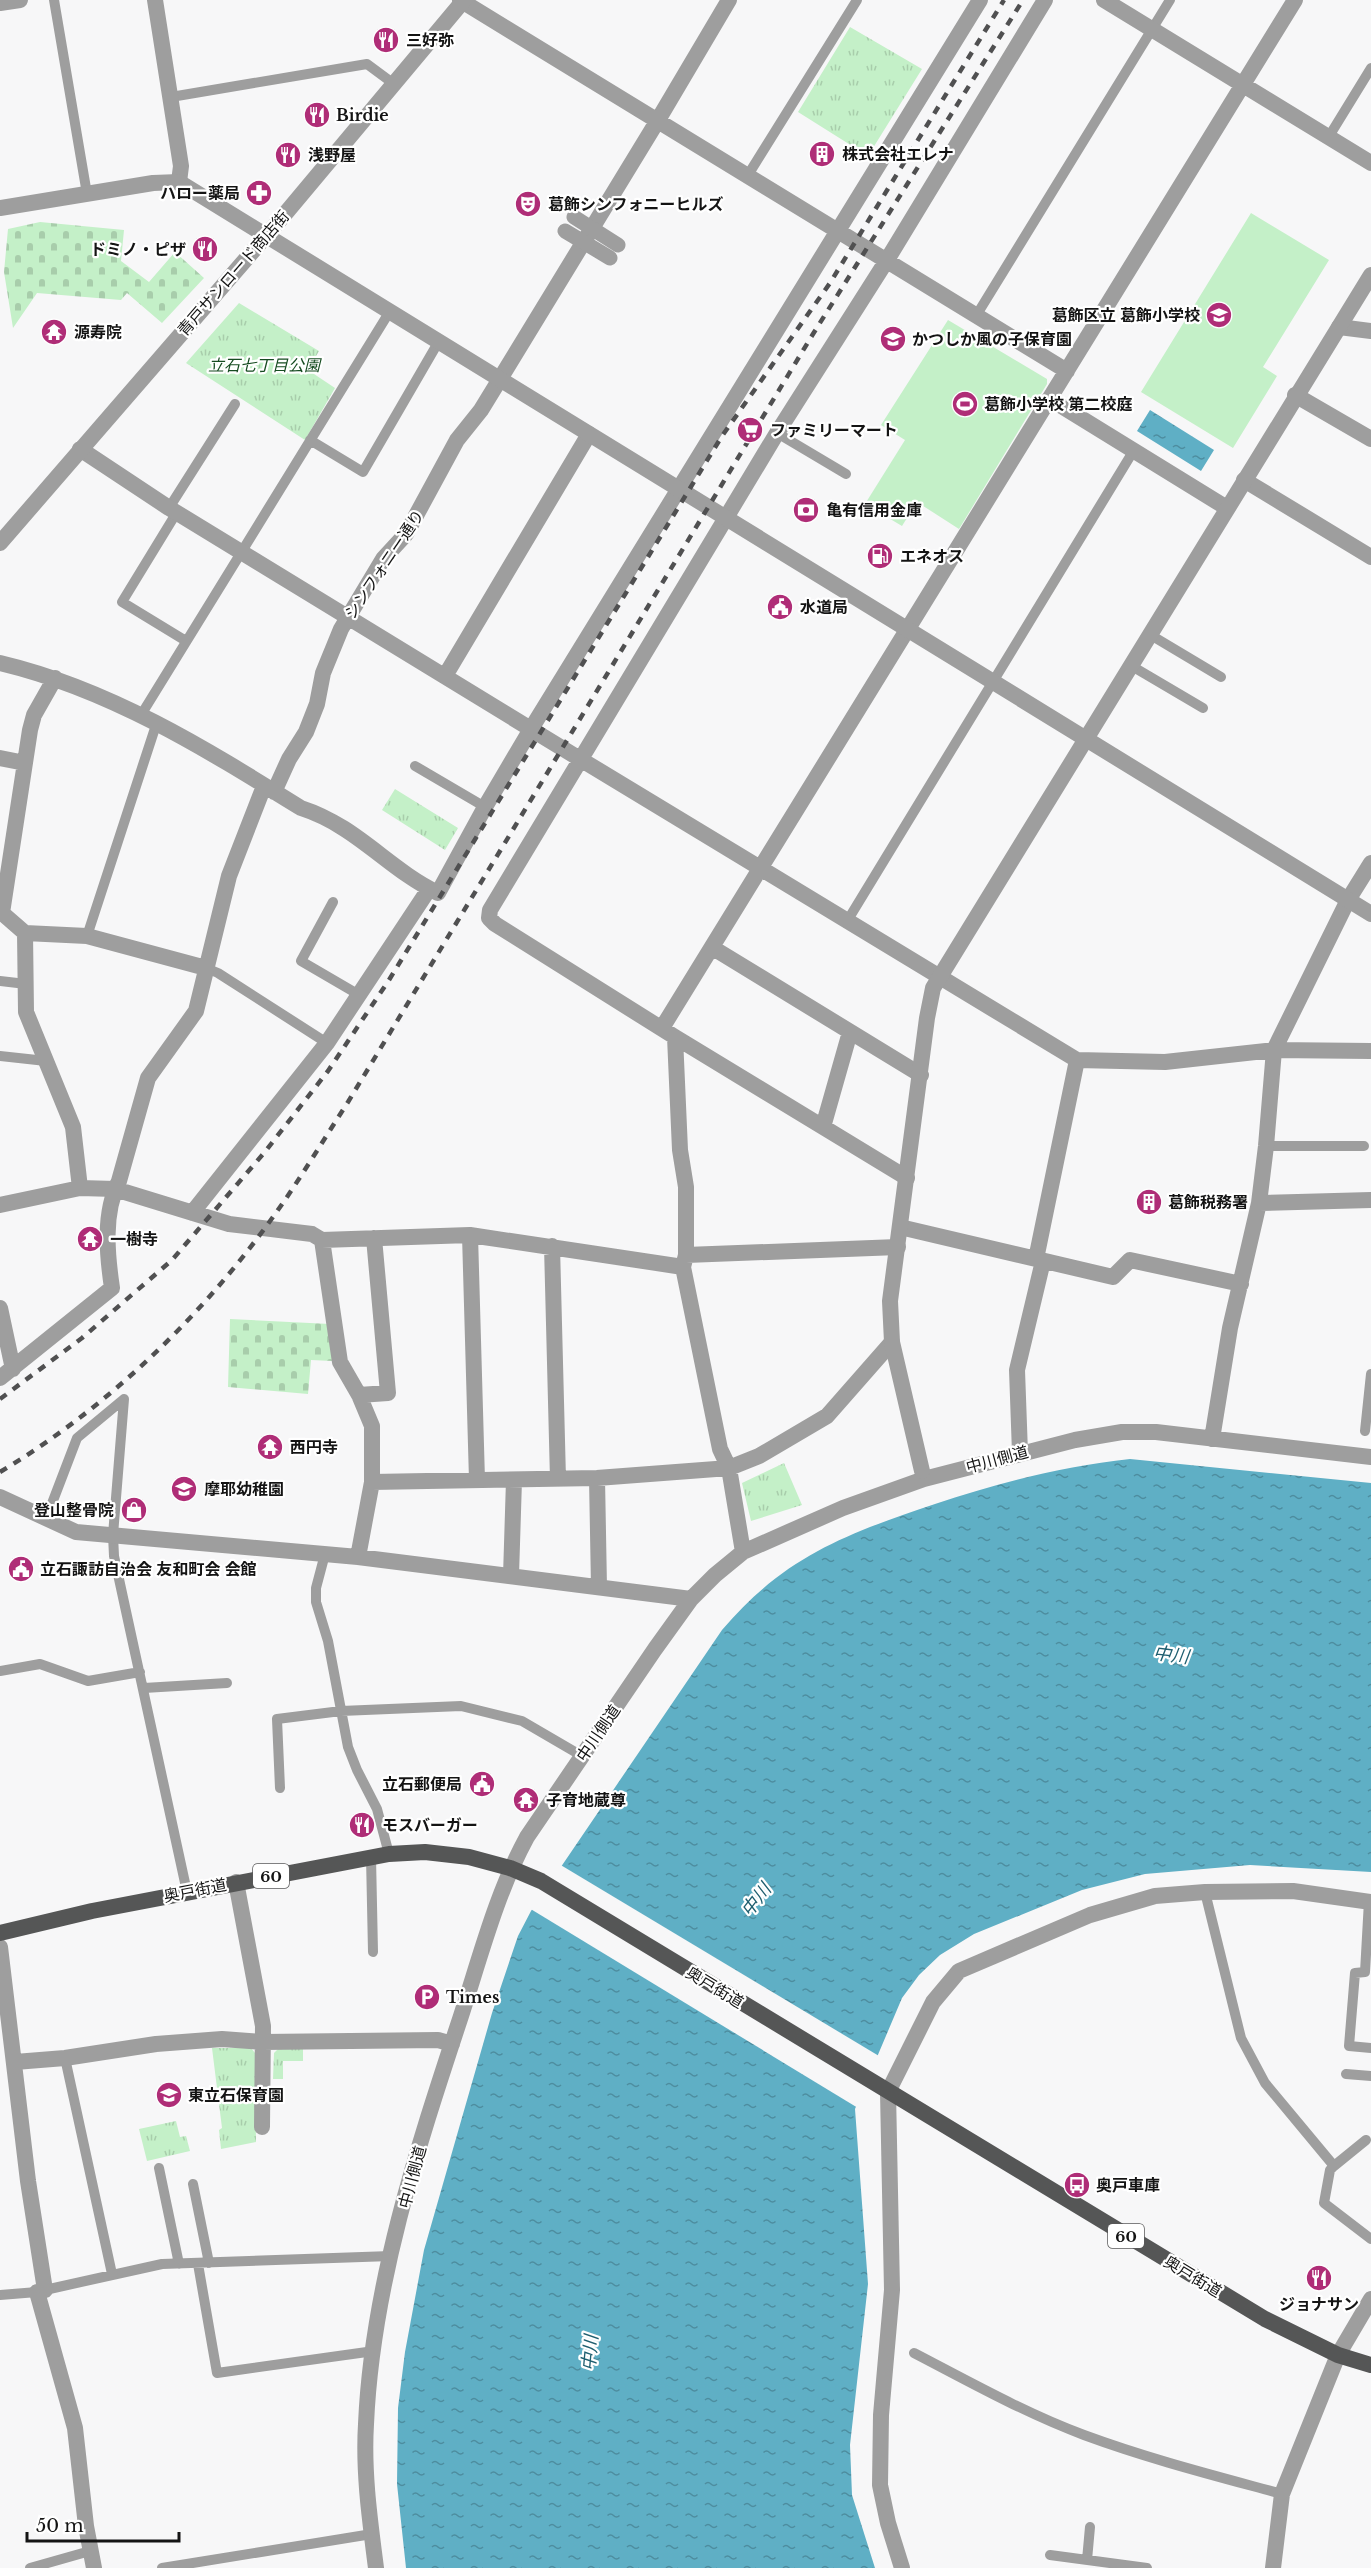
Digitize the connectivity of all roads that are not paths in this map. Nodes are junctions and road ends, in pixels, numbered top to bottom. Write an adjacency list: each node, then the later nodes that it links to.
1 (20, 0): 12 (street)
2 (54, 0): 23 (lane)
3 (155, 0): 17 (street)
4 (462, 0): 15 (street, 青戸サンロード商店街); 18 (street)
5 (729, 0): 18 (street, シンフォニー通り)
6 (857, 0): 21 (lane)
7 (980, 0): 25 (street)
8 (1045, 0): 28 (street)
9 (1104, 0): 13 (street)
10 (1170, 0): 13 (lane)
11 (1295, 0): 16 (street)
12 (0, 3)
13 (1152, 30): 16 (street); 31 (lane)
14 (1371, 68): 19 (lane)
15 (394, 84): 17 (lane); 26 (street, 青戸サンロード商店街)
16 (1243, 87): 19 (street); 35 (street)
17 (171, 97): 22 (street)
18 (658, 120): 21 (street); 36 (street, シンフォニー通り)
19 (1328, 138): 20 (street)
20 (1371, 163)
21 (748, 175): 25 (street)
22 (179, 183): 23 (street); 26 (street)
23 (87, 194): 24 (street)
24 (0, 208)
25 (839, 230): 28 (street); 48 (street)
26 (267, 235): 30 (street); 44 (street, 青戸サンロード商店街)
27 (616, 249): 27 (street, bridge)
28 (887, 260): 31 (street); 40 (street)
29 (1371, 275): 32 (street)
30 (390, 311): 34 (street); 43 (lane)
31 (976, 316): 35 (street)
32 (1339, 327): 33 (street); 37 (street)
33 (1371, 330)
34 (439, 341): 36 (street); 43 (lane)
35 (1067, 370): 38 (street)
36 (500, 379): 41 (street); 55 (street, シンフォニー通り)
37 (1295, 395): 42 (street); 47 (street)
38 (1050, 399): 45 (street); 56 (street)
39 (235, 404): 50 (lane)
40 (777, 433): 46 (lane); 51 (street)
41 (589, 434): 48 (street); 61 (street)
42 (1371, 439)
43 (310, 440): 53 (lane)
44 (80, 449): 50 (street); 52 (street, 青戸サンロード商店街)
45 (1134, 450): 49 (street); 64 (lane)
46 (846, 474)
47 (1244, 480): 49 (street); 54 (street)
48 (680, 490): 51 (street); 68 (street)
49 (1227, 508): 57 (street)
50 (173, 510): 53 (street); 58 (lane)
51 (725, 518): 56 (street); 71 (street)
52 (0, 543)
53 (242, 550): 55 (street); 58 (lane)
54 (1371, 557)
55 (349, 616): 61 (street); 74 (street, シンフォニー通り)
56 (908, 630): 64 (street); 77 (street)
57 (1149, 634): 60 (street); 62 (lane)
58 (186, 641): 66 (lane)
59 (0, 663): 63 (street)
60 (1130, 664): 65 (lane); 69 (street)
61 (445, 676): 68 (street)
62 (1221, 677)
63 (55, 678): 66 (street); 72 (street)
64 (993, 682): 69 (street); 83 (lane)
65 (1203, 708)
66 (141, 715): 67 (street)
67 (157, 722): 74 (street); 85 (lane)
68 (531, 729): 71 (street); 75 (street)
69 (1085, 738): 79 (street); 88 (street)
70 (0, 758): 72 (street)
71 (580, 759): 77 (street); 92 (street)
72 (25, 763): 81 (street)
73 (415, 766): 75 (lane)
74 (269, 789): 78 (street); 87 (street, シンフォニー通り)
75 (485, 807): 78 (street)
76 (1371, 863): 79 (street)
77 (759, 869): 83 (street); 86 (street)
78 (433, 891): 91 (street)
79 (1348, 900): 82 (street); 95 (street)
80 (333, 902): 91 (lane)
81 (1, 913): 84 (street)
82 (1371, 914)
83 (846, 923): 88 (street)
84 (26, 933): 85 (street); 90 (street)
85 (87, 936): 87 (street)
86 (712, 948): 92 (street); 93 (street)
87 (206, 968): 94 (lane); 106 (street, シンフォニー通り)
88 (938, 978): 98 (street); 100 (street)
89 (0, 981): 90 (lane)
90 (26, 984): 99 (street)
91 (360, 996): 94 (street)
92 (668, 1032): 101 (street); 118 (street)
93 (850, 1032): 100 (street); 101 (street)
94 (327, 1043): 110 (street)
95 (1274, 1050): 96 (street); 98 (street); 102 (street)
96 (1371, 1051)
97 (0, 1056): 99 (lane)
98 (1077, 1060): 117 (street)
99 (46, 1061): 105 (street)
100 (921, 1075): 104 (street)
101 (823, 1127): 104 (street)
102 (1266, 1146): 103 (lane); 108 (street)
103 (1364, 1146)
104 (907, 1178): 111 (street)
105 (80, 1188): 106 (street); 109 (street)
106 (115, 1190): 110 (street); 122 (street, シンフォニー通り)
107 (1371, 1200): 108 (street)
108 (1258, 1203): 119 (street)
109 (0, 1205)
110 (192, 1213): 114 (street)
111 (900, 1227): 116 (street); 117 (street)
112 (470, 1235): 113 (street); 115 (street); 133 (street)
113 (374, 1238): 114 (street); 124 (street)
114 (322, 1240): 124 (street)
115 (552, 1246): 118 (street); 132 (street)
116 (898, 1247): 118 (street); 121 (street)
117 (1040, 1260): 119 (street); 127 (street)
118 (684, 1261): 129 (street)
119 (1241, 1284): 126 (street)
120 (0, 1308): 122 (street)
121 (892, 1342): 129 (street); 130 (street)
122 (6, 1374)
123 (1371, 1374): 125 (lane)
124 (359, 1395): 135 (street)
125 (1365, 1431)
126 (1212, 1439): 127 (street, 中川側道); 128 (street, 中川側道)
127 (1020, 1453): 130 (street, 中川側道)
128 (1371, 1457)
129 (729, 1468): 131 (street); 139 (street)
130 (923, 1475): 139 (street, 中川側道)
131 (597, 1478): 132 (street); 143 (street)
132 (558, 1479): 134 (street)
133 (477, 1480): 134 (street); 135 (street)
134 (514, 1480): 142 (street)
135 (372, 1482): 141 (street)
136 (0, 1497): 137 (street)
137 (46, 1519): 138 (street); 138 (lane)
138 (113, 1535): 140 (street); 146 (lane)
139 (743, 1552): 144 (street, 中川側道)
140 (325, 1554): 141 (street); 149 (lane)
141 (358, 1557): 142 (street)
142 (511, 1576): 143 (street)
143 (599, 1587): 144 (street)
144 (691, 1599): 150 (street, 中川側道)
145 (0, 1671): 146 (lane)
146 (140, 1671): 148 (lane)
147 (227, 1683): 148 (lane)
148 (144, 1688): 156 (lane)
149 (341, 1711): 150 (lane); 151 (lane); 152 (lane)
150 (582, 1756): 154 (street, 中川側道)
151 (280, 1788)
152 (390, 1854): 153 (main road, 奥戸街道 / 60); 154 (main road, 奥戸街道 / 60)
153 (371, 1857): 155 (main road, 奥戸街道 / 60); 161 (lane)
154 (510, 1868): 164 (street, 中川側道); 170 (main road, 奥戸街道 / 60)
155 (236, 1882): 156 (main road, 奥戸街道 / 60); 163 (street)
156 (187, 1892): 159 (main road, 奥戸街道 / 60)
157 (1205, 1892): 158 (street); 170 (street); 173 (lane)
158 (1370, 1902): 162 (lane)
159 (0, 1933)
160 (0, 1947): 167 (street)
161 (373, 1952)
162 (1368, 1972): 165 (lane)
163 (263, 2042): 164 (street); 166 (street); 171 (street)
164 (452, 2044): 177 (street, 中川側道)
165 (1371, 2048)
166 (65, 2058): 167 (street); 180 (lane)
167 (15, 2062): 181 (street)
168 (1346, 2074): 169 (lane)
169 (1371, 2076)
170 (884, 2090): 186 (main road, 奥戸街道 / 60); 198 (street)
171 (262, 2127)
172 (1366, 2140): 173 (lane)
173 (1334, 2166): 176 (lane)
174 (159, 2168): 179 (lane)
175 (193, 2184): 178 (lane)
176 (1371, 2239)
177 (391, 2256): 178 (lane); 184 (street, 中川側道)
178 (204, 2263): 179 (lane); 184 (lane)
179 (179, 2264): 180 (lane)
180 (112, 2274): 181 (lane)
181 (41, 2291): 182 (lane); 191 (street)
182 (0, 2295)
183 (1371, 2299): 186 (street)
184 (374, 2351): 190 (street, 中川側道)
185 (915, 2353): 188 (lane)
186 (1338, 2355): 187 (main road, 奥戸街道 / 60); 188 (street)
187 (1371, 2365)
188 (1282, 2494): 200 (street)
189 (1090, 2527): 193 (lane)
190 (372, 2534): 196 (lane); 197 (street, 中川側道)
191 (90, 2551): 194 (lane); 195 (street)
192 (1050, 2556): 193 (lane)
193 (1087, 2560): 199 (lane)
194 (30, 2568)
195 (94, 2568)
196 (162, 2568)
197 (376, 2568)
198 (902, 2568)
199 (1147, 2568)
200 (1273, 2568)

